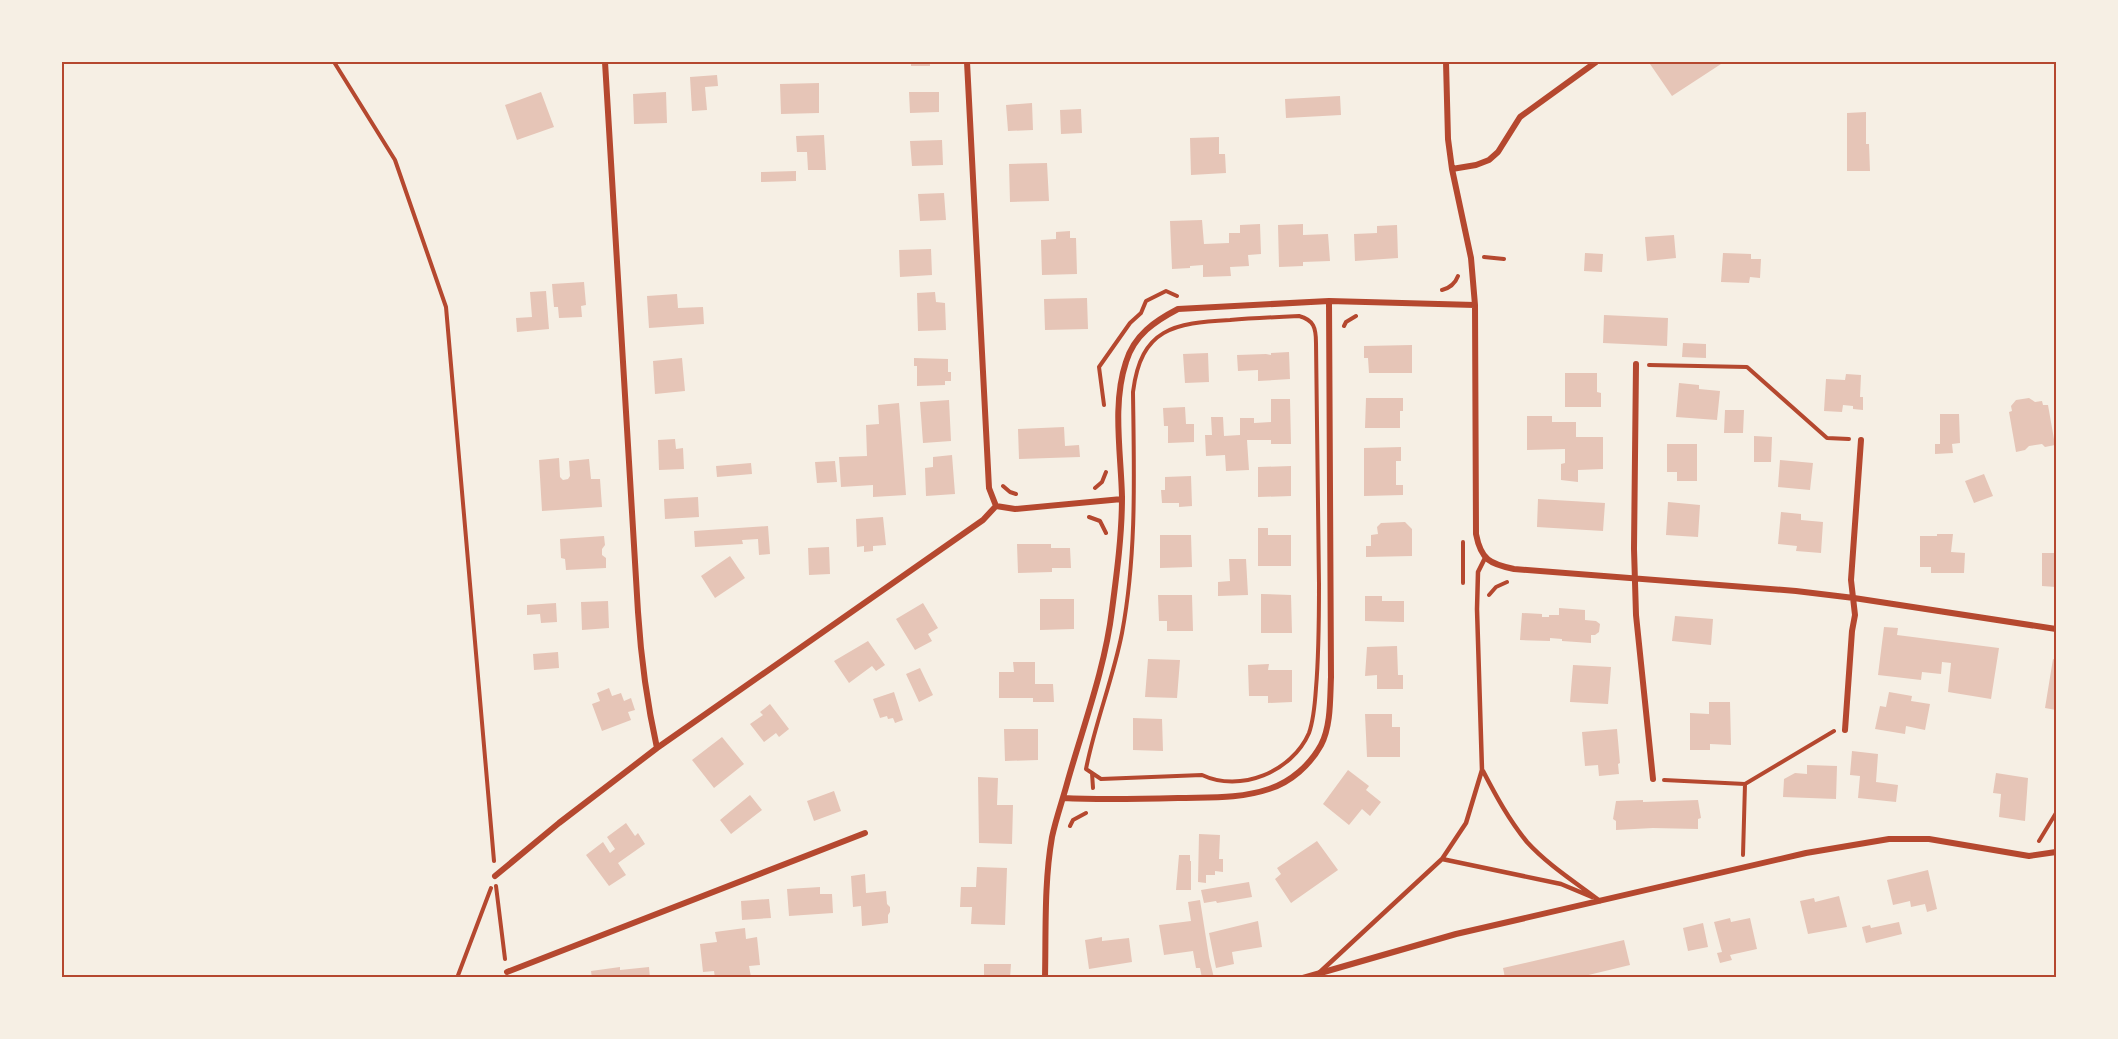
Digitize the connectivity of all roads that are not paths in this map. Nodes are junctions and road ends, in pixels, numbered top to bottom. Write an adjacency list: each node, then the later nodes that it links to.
1 (605, 62): 17 (street)
2 (967, 62): 11 (street)
3 (1446, 62): 5 (street)
4 (1596, 62): 5 (street)
5 (1452, 169): 7 (street)
6 (1329, 302): 7 (street); 10 (street); 20 (street)
7 (1475, 305): 12 (street)
8 (1636, 364): 13 (street)
9 (1862, 440): 14 (street)
10 (1122, 499): 11 (street); 20 (street)
11 (996, 507): 17 (street)
12 (1485, 558): 13 (street); 18 (lane)
13 (1636, 578): 14 (street); 19 (street)
14 (1854, 598): 15 (street); 16 (street)
15 (2056, 629)
16 (1846, 727)
17 (657, 748): 24 (street)
18 (1482, 770): 23 (lane); 25 (lane)
19 (1653, 779)
20 (1063, 798): 28 (street)
21 (864, 832): 26 (street)
22 (2056, 852): 25 (street)
23 (1442, 859): 25 (lane); 27 (lane)
24 (495, 876)
25 (1600, 900): 27 (street)
26 (507, 972)
27 (1320, 972): 29 (street)
28 (1044, 978)
29 (1303, 978)

